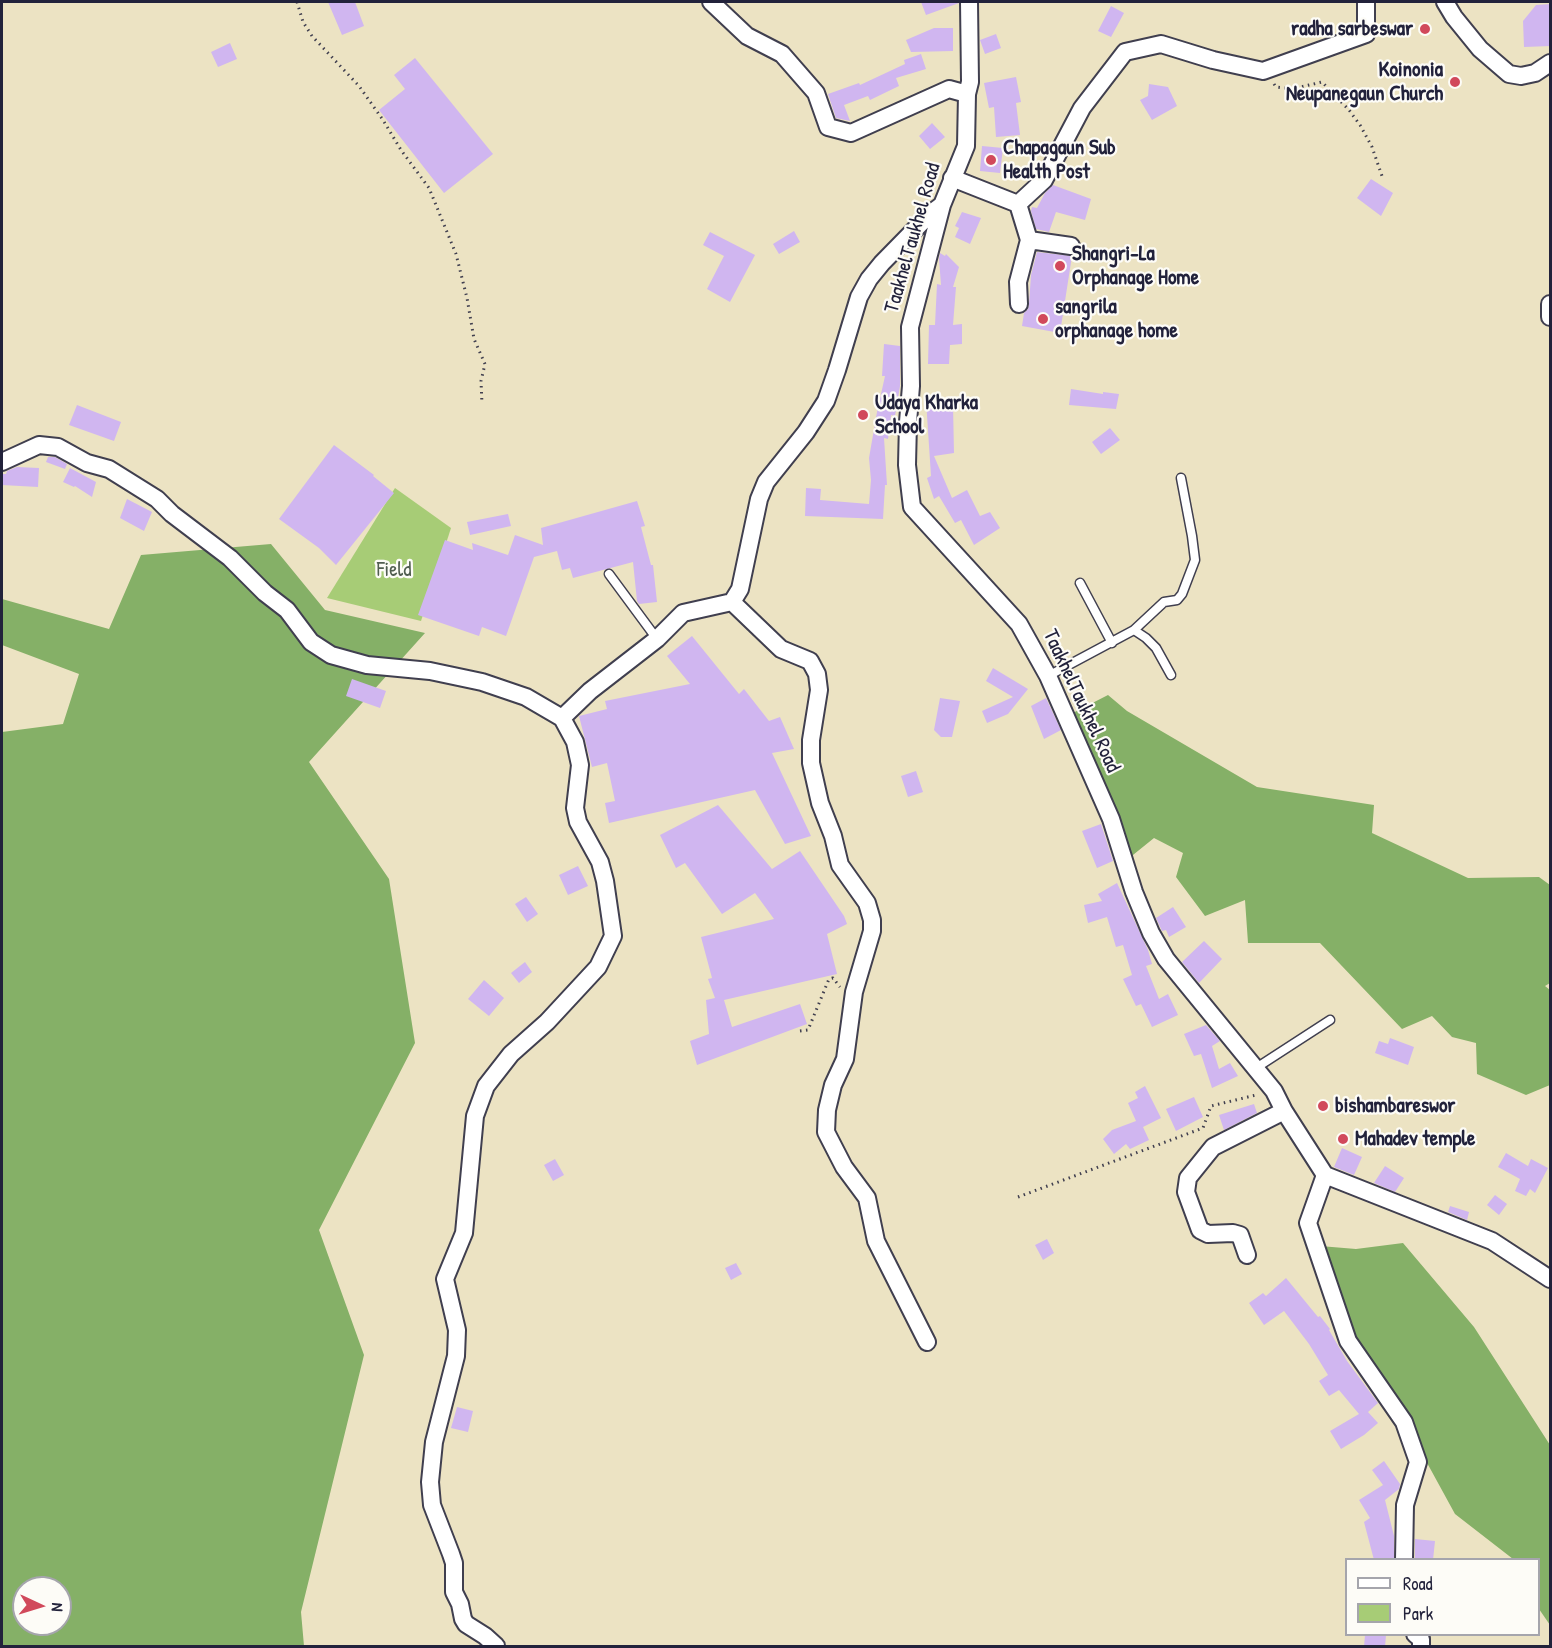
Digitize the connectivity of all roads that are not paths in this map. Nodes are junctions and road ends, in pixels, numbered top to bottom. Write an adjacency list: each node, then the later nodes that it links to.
1 (711, 2): 6 (street)
2 (969, 2): 6 (street, TaakhelTaukhel Road)
3 (1366, 2): 8 (street)
4 (1444, 2): 5 (street)
5 (1551, 63)
6 (967, 94): 7 (street, TaakhelTaukhel Road)
7 (952, 178): 8 (street); 9 (street, TaakhelTaukhel Road)
8 (1018, 204): 10 (street)
9 (942, 206): 19 (street); 24 (street, TaakhelTaukhel Road)
10 (1029, 240): 11 (street); 12 (street)
11 (1071, 246)
12 (1019, 304)
13 (1551, 304): 14 (street)
14 (1551, 317)
15 (2, 462): 25 (street)
16 (1181, 478): 20 (lane)
17 (609, 574): 21 (lane)
18 (1080, 583): 22 (lane)
19 (732, 602): 21 (street); 32 (street)
20 (1134, 630): 22 (lane); 23 (lane)
21 (657, 639): 25 (street)
22 (1112, 643): 24 (lane)
23 (1171, 675)
24 (1048, 676): 27 (street, TaakhelTaukhel Road)
25 (562, 718): 34 (street)
26 (1330, 1020): 27 (lane)
27 (1256, 1068): 28 (street, TaakhelTaukhel Road)
28 (1284, 1111): 29 (street, TaakhelTaukhel Road); 30 (street)
29 (1325, 1175): 31 (street); 33 (street)
30 (1247, 1255)
31 (1551, 1280)
32 (927, 1342)
33 (1404, 1558)
34 (496, 1647)

